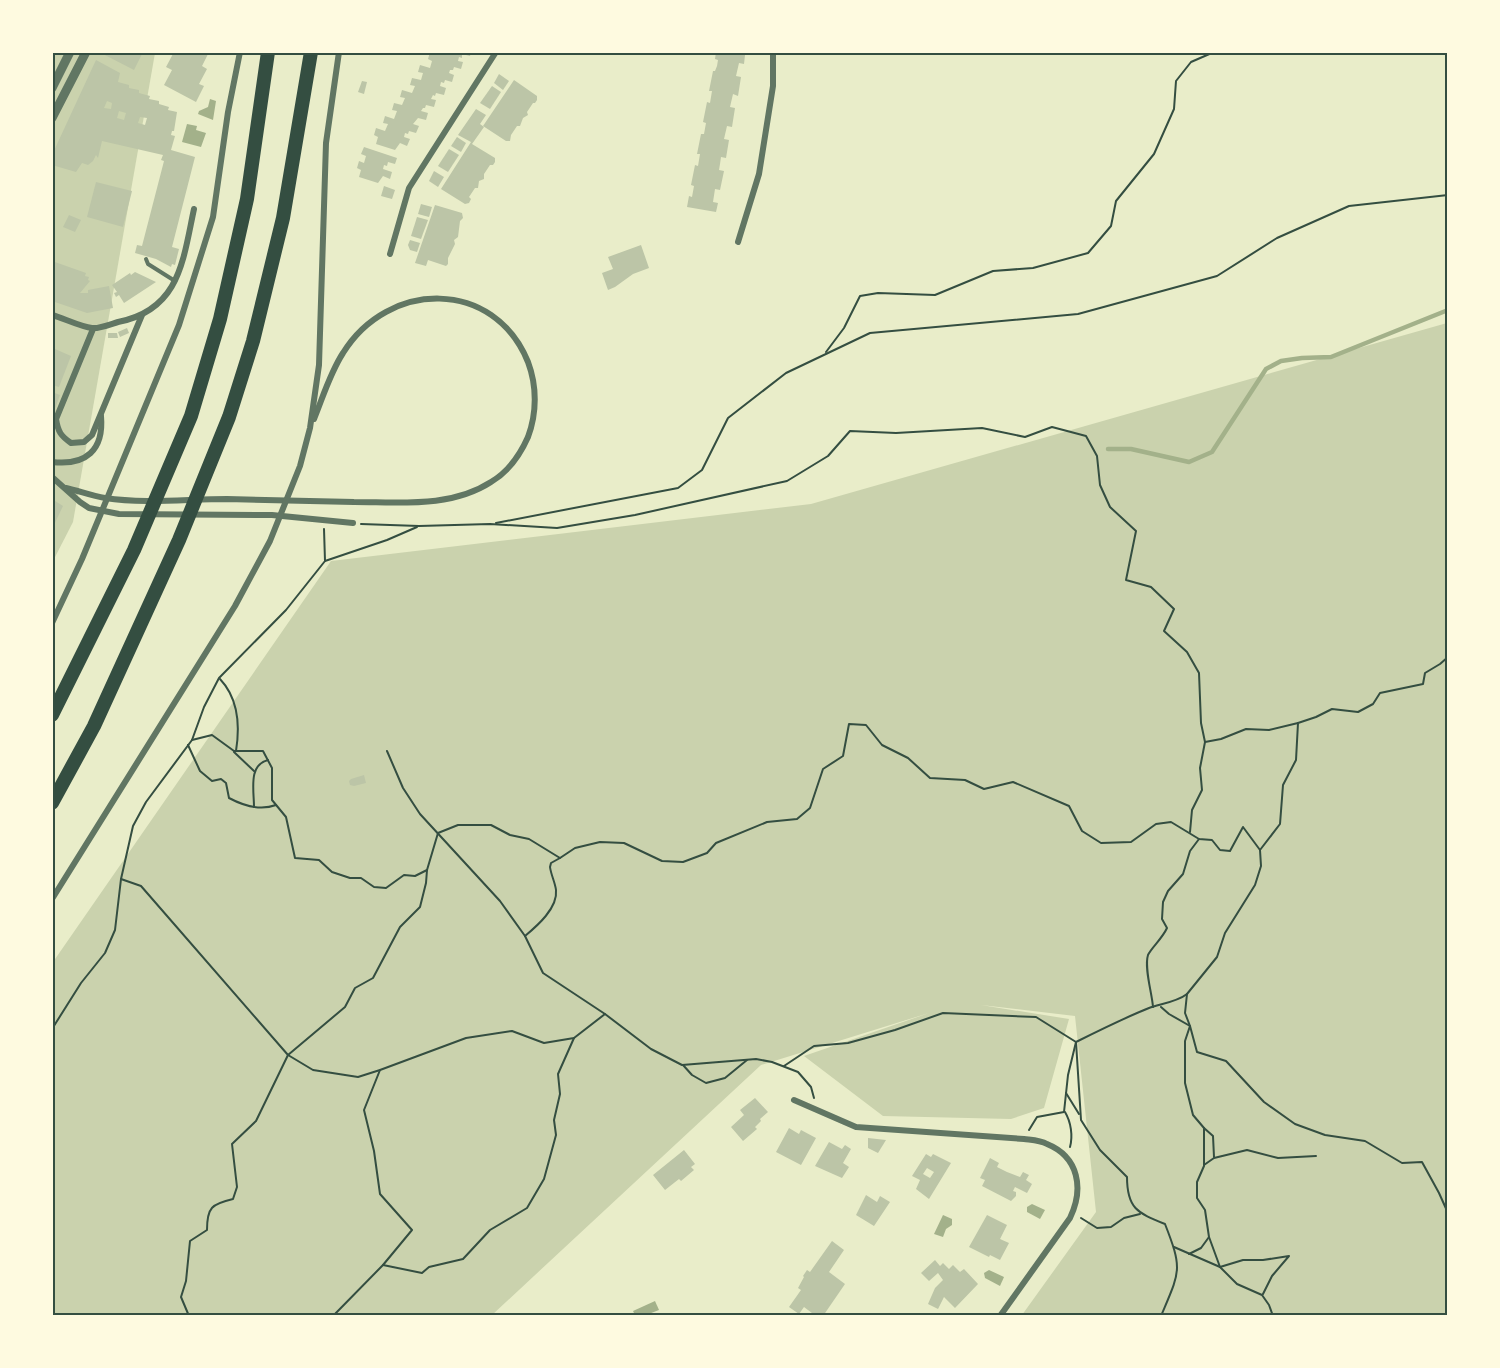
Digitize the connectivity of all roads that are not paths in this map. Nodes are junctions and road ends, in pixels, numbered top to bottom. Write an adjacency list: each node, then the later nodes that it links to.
1 (70, 52): 9 (street)
2 (86, 52): 10 (street)
3 (240, 52): 25 (street)
4 (268, 52): 26 (highway)
5 (310, 52): 27 (highway)
6 (339, 52): 20 (street)
7 (496, 52): 13 (street)
8 (773, 52): 12 (street)
9 (52, 88)
10 (52, 118)
11 (194, 210): 15 (street)
12 (738, 242)
13 (390, 254)
14 (146, 259): 15 (lane)
15 (176, 281): 17 (street)
16 (52, 315): 18 (street)
17 (142, 315): 18 (street); 19 (street)
18 (93, 328): 19 (street)
19 (101, 416): 21 (street)
20 (310, 428): 23 (street); 28 (street)
21 (52, 462)
22 (52, 477): 23 (street)
23 (66, 488): 24 (street)
24 (353, 523)
25 (52, 622)
26 (52, 715)
27 (52, 803)
28 (52, 899)
29 (794, 1100): 30 (street)
30 (1000, 1316)

